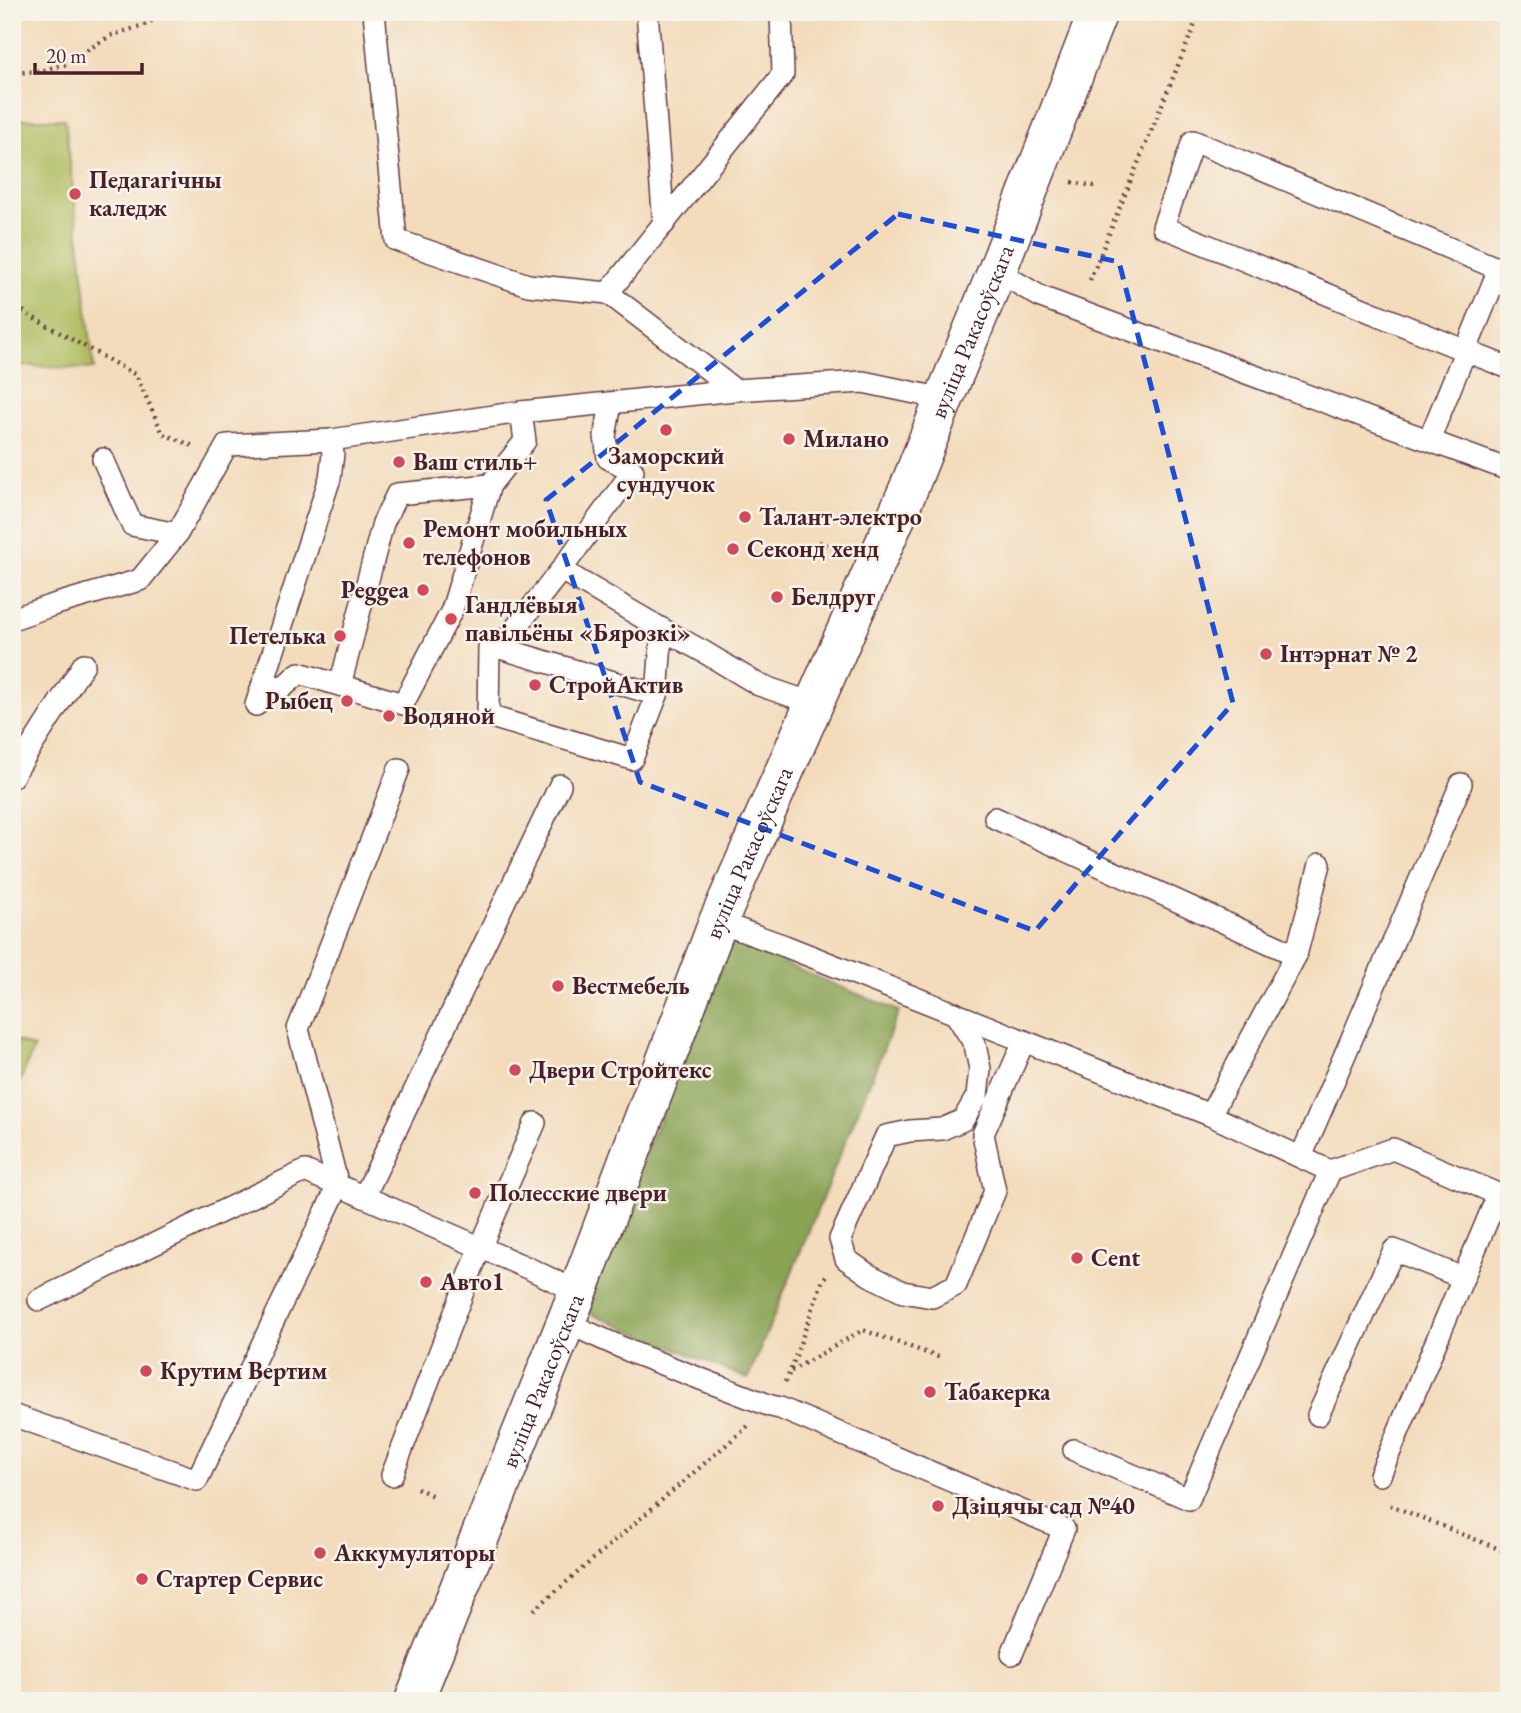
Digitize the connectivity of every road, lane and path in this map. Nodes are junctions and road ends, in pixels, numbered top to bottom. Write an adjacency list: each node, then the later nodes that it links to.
1 (163, 12): 7 (path)
2 (374, 12): 11 (lane)
3 (647, 12): 8 (lane)
4 (781, 12): 8 (lane)
5 (1098, 12): 9 (main road, вуліца Ракасоўскага)
6 (1200, 12): 10 (path)
7 (12, 78)
8 (664, 224): 11 (lane)
9 (997, 271): 16 (main road, вуліца Ракасоўскага); 20 (lane)
10 (1090, 280)
11 (608, 293): 15 (lane)
12 (12, 302): 21 (path)
13 (1466, 351): 13 (lane); 14 (lane); 20 (lane)
14 (1509, 368)
15 (736, 390): 16 (lane); 17 (lane)
16 (944, 399): 34 (main road, вуліца Ракасоўскага)
17 (611, 404): 18 (lane); 26 (lane)
18 (521, 412): 19 (lane); 24 (lane)
19 (331, 440): 21 (lane); 31 (lane)
20 (1429, 440): 23 (lane)
21 (227, 445): 25 (lane)
22 (103, 459): 25 (lane)
23 (1509, 470)
24 (490, 485): 32 (lane); 32 (lane)
25 (177, 534): 27 (lane)
26 (561, 570): 28 (lane); 29 (lane)
27 (12, 619)
28 (662, 629): 33 (lane); 34 (lane)
29 (500, 649): 33 (lane); 33 (lane)
30 (84, 664): 37 (lane)
31 (264, 681): 32 (lane); 35 (lane)
32 (340, 685)
33 (657, 695)
34 (815, 704): 42 (main road, вуліца Ракасоўскага)
35 (257, 705)
36 (400, 769): 50 (lane)
37 (12, 777)
38 (1461, 784): 48 (lane)
39 (560, 785): 51 (lane)
40 (995, 818): 43 (lane)
41 (1320, 864): 43 (lane)
42 (718, 922): 44 (lane); 57 (main road, вуліца Ракасоўскага)
43 (1296, 955): 46 (lane)
44 (956, 1013): 45 (lane); 54 (lane)
45 (1024, 1041): 46 (lane); 54 (lane)
46 (1210, 1115): 48 (lane)
47 (535, 1123): 53 (lane)
48 (1301, 1157): 49 (lane)
49 (1330, 1171): 52 (lane); 63 (lane)
50 (338, 1186): 51 (lane); 56 (lane); 61 (lane)
51 (364, 1197): 53 (lane)
52 (1504, 1197): 55 (lane)
53 (480, 1248): 57 (lane); 64 (lane)
54 (846, 1259): 59 (path)
55 (1463, 1278): 62 (lane); 65 (lane)
56 (39, 1300)
57 (572, 1307): 60 (lane); 70 (main road, вуліца Ракасоўскага)
58 (941, 1358): 59 (path)
59 (790, 1371): 60 (path)
60 (771, 1406): 68 (path); 69 (lane)
61 (12, 1415)
62 (1318, 1415)
63 (1074, 1450)
64 (392, 1475)
65 (1380, 1475)
66 (1390, 1505): 67 (path)
67 (1509, 1553)
68 (534, 1610)
69 (1012, 1654)
70 (414, 1701)

